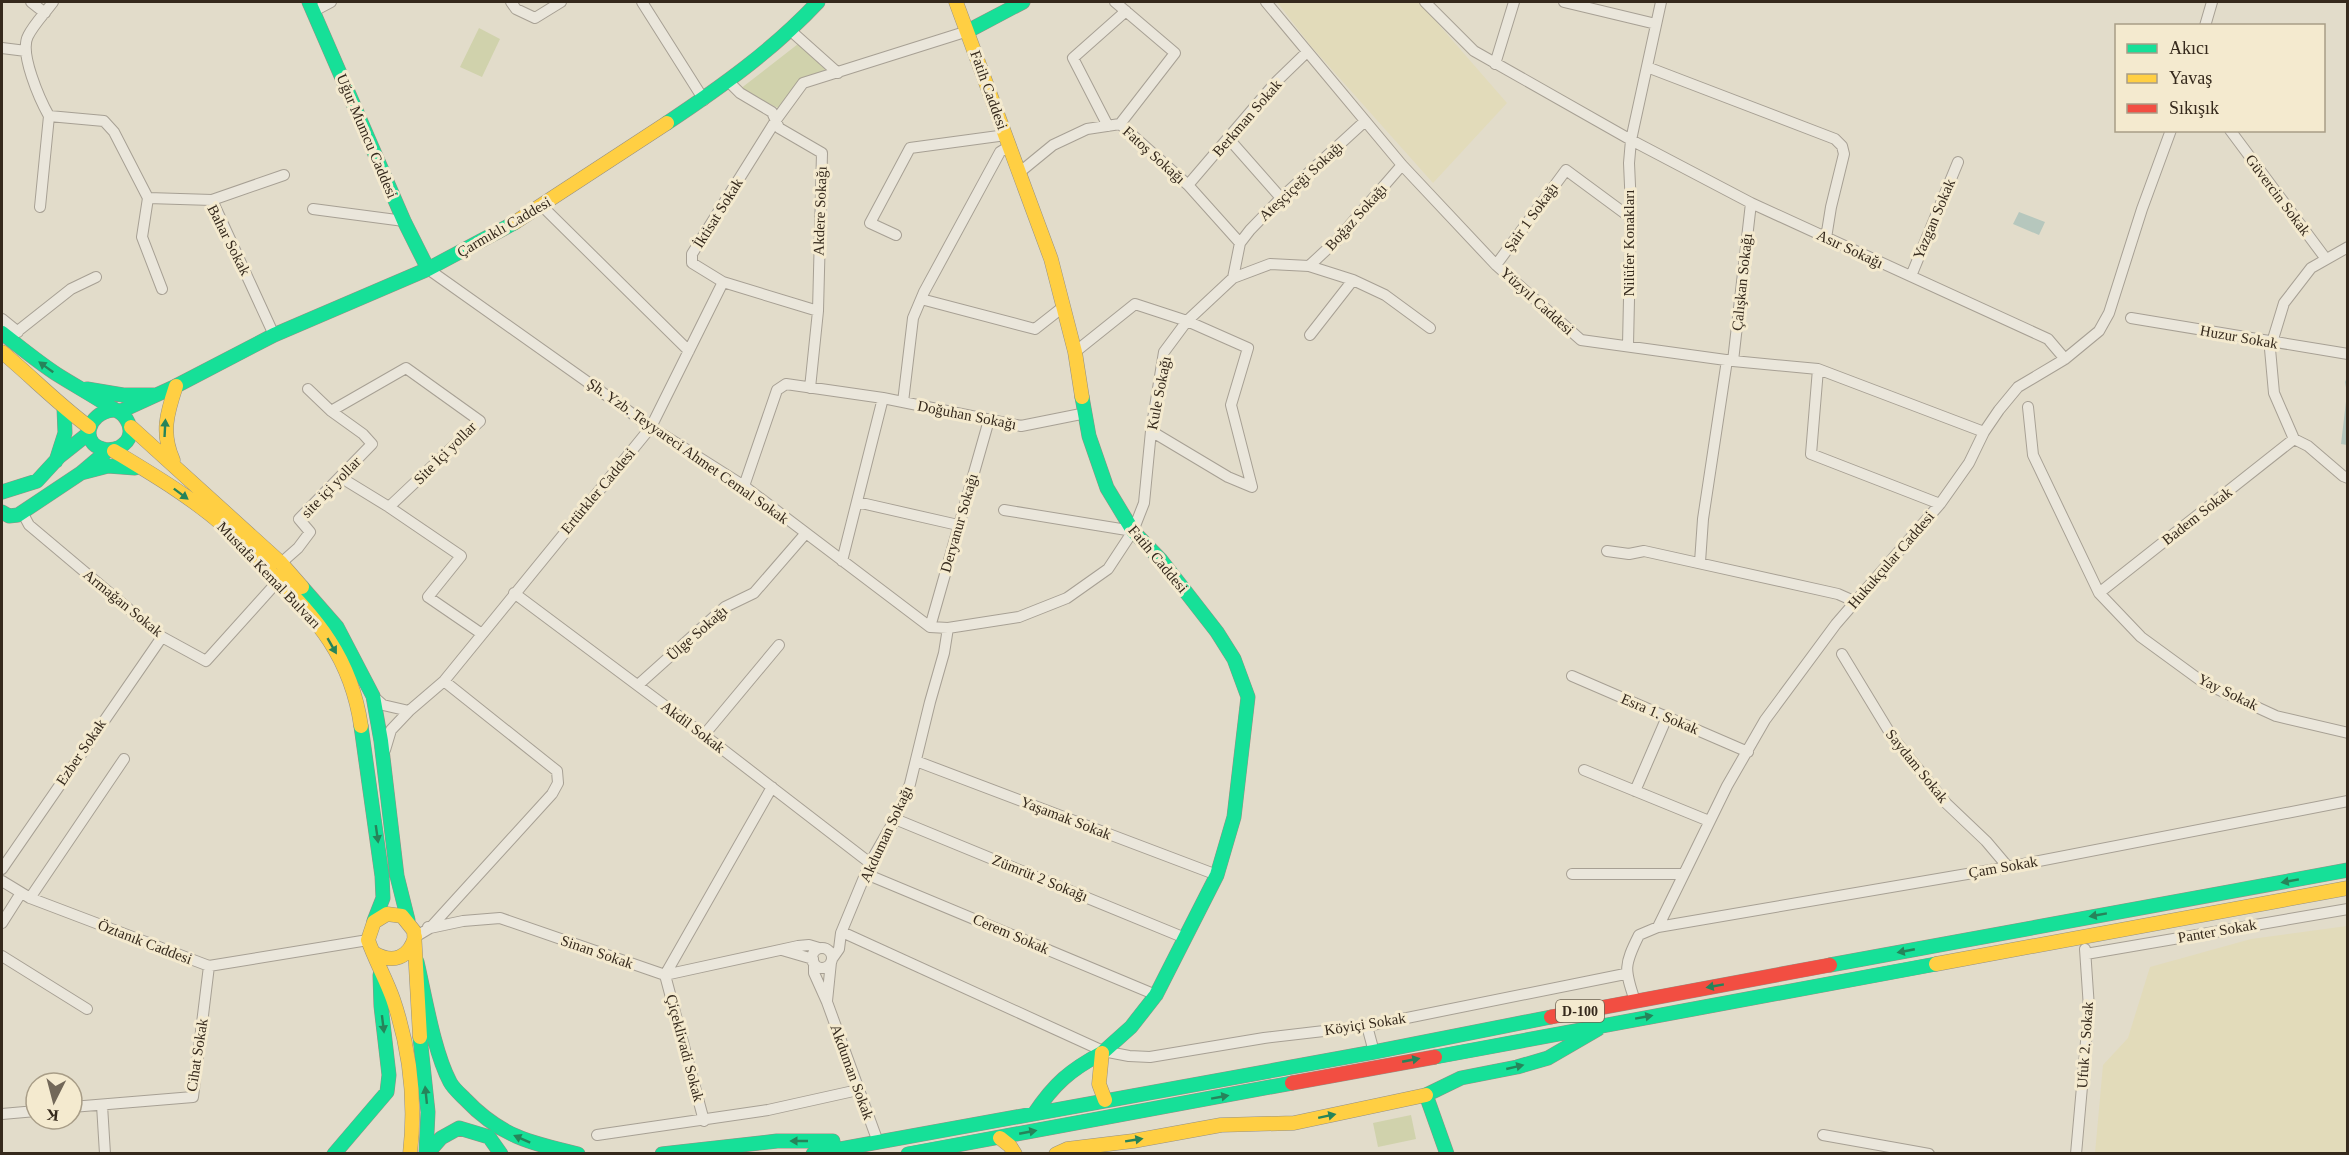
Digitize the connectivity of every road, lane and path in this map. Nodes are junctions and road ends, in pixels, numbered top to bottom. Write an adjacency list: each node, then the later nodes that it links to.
1 (31, 2): 19 (street)
2 (53, 2): 19 (street)
3 (331, 2): 17 (street)
4 (511, 2): 5 (street)
5 (561, 2)
6 (642, 2): 31 (street)
7 (818, 2): 22 (main road, Çarmıklı Caddesi)
8 (956, 2): 23 (main road, Fatih Caddesi)
9 (1023, 2): 23 (main road)
10 (1115, 2): 18 (street)
11 (1266, 2): 26 (street, Yüzyıl Caddesi)
12 (1425, 2): 27 (street, Asır Sokağı)
13 (1514, 2): 27 (street)
14 (1564, 2): 20 (street)
15 (1661, 2): 20 (street, Nilüfer Konakları)
16 (2212, 2): 21 (street)
17 (311, 6): 55 (main road, Uğur Mumcu Caddesi)
18 (1126, 10): 35 (street); 36 (street)
19 (45, 13): 25 (street)
20 (1656, 24): 28 (street, Nilüfer Konakları)
21 (2206, 24)
22 (791, 30): 29 (street); 30 (main road, Çarmıklı Caddesi)
23 (968, 31): 29 (street, İktisat Sokak); 40 (main road, Fatih Caddesi)
24 (2, 48): 25 (street)
25 (26, 51): 32 (street)
26 (1307, 52): 34 (street, Yüzyıl Caddesi); 39 (street, Berkman Sokak)
27 (1495, 64): 41 (street, Asır Sokağı)
28 (1647, 67): 41 (street, Nilüfer Konakları); 57 (street)
29 (838, 73): 33 (street, İktisat Sokak)
30 (729, 82): 31 (main road, Çarmıklı Caddesi); 33 (street, Akdere Sokağı)
31 (704, 100): 51 (main road, Çarmıklı Caddesi)
32 (49, 116): 47 (street); 52 (street)
33 (776, 120): 68 (street, İktisat Sokak); 72 (street, Akdere Sokağı)
34 (1364, 122): 43 (street, Yüzyıl Caddesi); 48 (street, Ateşçiçeği Sokağı)
35 (1120, 124): 36 (street, Fatoş Sokağı); 46 (street, Fatoş Sokağı)
36 (1108, 126): 44 (street, Fatoş Sokağı)
37 (2170, 132): 86 (street, Hukukçular Caddesi)
38 (2231, 132): 60 (street, Güvercin Sokak)
39 (1228, 139): 46 (street, Berkman Sokak); 48 (street)
40 (1008, 140): 44 (main road, Fatih Caddesi); 56 (street); 70 (street)
41 (1632, 140): 50 (street, Asır Sokağı); 54 (street, Nilüfer Konakları)
42 (1958, 162): 64 (street, Yazgan Sokak)
43 (1402, 165): 61 (street, Yüzyıl Caddesi); 62 (street, Boğaz Sokağı)
44 (1020, 172): 71 (main road, Fatih Caddesi)
45 (284, 175): 49 (street)
46 (1188, 185): 58 (street, Fatoş Sokağı)
47 (148, 198): 49 (street, Bahar Sokak); 69 (street)
48 (1281, 198): 58 (street, Ateşçiçeği Sokağı)
49 (212, 200): 78 (street, Bahar Sokak)
50 (1750, 203): 57 (street, Asır Sokağı); 87 (street, Çalışkan Sokağı)
51 (542, 206): 63 (main road, Çarmıklı Caddesi); 82 (street)
52 (40, 207)
53 (313, 209): 55 (street)
54 (1631, 218): 61 (street, Şair 1 Sokağı); 81 (street, Nilüfer Konakları)
55 (404, 221): 63 (main road, Uğur Mumcu Caddesi)
56 (896, 235)
57 (1826, 238): 64 (street, Asır Sokağı)
58 (1240, 243): 66 (street)
59 (2348, 247): 60 (street)
60 (2326, 259): 80 (street)
61 (1496, 265): 81 (street, Yüzyıl Caddesi)
62 (1309, 266): 66 (street, Kule Sokağı); 67 (street, Kule Sokağı)
63 (428, 269): 78 (main road, Çarmıklı Caddesi); 102 (street, Şh. Yzb. Teyyareci Ahmet Cemal Sokak)
64 (1911, 276): 86 (street, Asır Sokağı)
65 (96, 277): 77 (street)
66 (1233, 278): 75 (street, Kule Sokağı)
67 (1353, 280): 76 (street, Kule Sokağı); 79 (street)
68 (723, 282): 72 (street, İktisat Sokak); 82 (street, Ertürkler Caddesi)
69 (162, 289)
70 (921, 300): 71 (street); 95 (street)
71 (1064, 307): 84 (main road, Fatih Caddesi)
72 (818, 311): 91 (street, Akdere Sokağı)
73 (2132, 318): 80 (street, Huzur Sokak)
74 (2, 319): 77 (street)
75 (1187, 321): 84 (street); 104 (street, Kule Sokağı); 104 (street)
76 (1430, 328)
77 (10, 334): 90 (main road, Mustafa Kemal Bulvarı, one-way to 77)
78 (274, 335): 89 (main road, Çarmıklı Caddesi)
79 (1310, 335)
80 (2271, 343): 85 (street, Huzur Sokak); 106 (street)
81 (1628, 345): 87 (street, Yüzyıl Caddesi)
82 (689, 351): 102 (street, Ertürkler Caddesi)
83 (2, 352): 97 (main road)
84 (1075, 352): 99 (main road, Fatih Caddesi)
85 (2348, 354)
86 (2065, 359): 105 (street, Hukukçular Caddesi)
87 (1730, 360): 88 (street, Yüzyıl Caddesi); 127 (street, Çalışkan Sokağı)
88 (1818, 369): 105 (street, Yüzyıl Caddesi); 117 (street)
89 (176, 386): 93 (main road, Çarmıklı Caddesi); 100 (main road); 109 (main road, one-way to 89)
90 (80, 388): 93 (main road); 100 (main road, Mustafa Kemal Bulvarı)
91 (810, 388): 94 (street, Doğuhan Sokağı); 114 (street, Doğuhan Sokağı)
92 (308, 390): 98 (street)
93 (154, 395): 100 (main road, Çarmıklı Caddesi)
94 (883, 398): 95 (street, Doğuhan Sokağı); 116 (street)
95 (903, 402): 101 (street, Doğuhan Sokağı)
96 (2028, 407): 131 (street, Yay Sokak)
97 (64, 408): 103 (main road); 108 (main road)
98 (333, 413): 112 (street, site içi yollar); 118 (street, Site İçi yollar)
99 (1086, 413): 101 (street, Doğuhan Sokağı); 123 (main road, Fatih Caddesi)
100 (123, 417): 103 (main road); 107 (main road); 109 (main road, Mustafa Kemal Bulvarı)
101 (989, 420): 122 (street, Deryanur Sokağı)
102 (651, 427): 114 (street, Şh. Yzb. Teyyareci Ahmet Cemal Sokak); 130 (street, Ertürkler Caddesi)
103 (89, 430): 107 (main road); 108 (main road)
104 (1151, 431): 123 (street, Kule Sokağı)
105 (1984, 432): 117 (street, Hukukçular Caddesi)
106 (2294, 439): 113 (street); 131 (street, Badem Sokak)
107 (111, 451): 110 (main road); 111 (main road, Mustafa Kemal Bulvarı)
108 (56, 461): 115 (main road)
109 (178, 468): 128 (main road, Mustafa Kemal Bulvarı)
110 (81, 472): 111 (main road); 119 (main road)
111 (156, 476): 129 (main road, Mustafa Kemal Bulvarı, one-way to 129)
112 (340, 477): 118 (street); 128 (street, site içi yollar)
113 (2348, 478)
114 (744, 486): 124 (street, Şh. Yzb. Teyyareci Ahmet Cemal Sokak)
115 (8, 490): 119 (main road)
116 (856, 502): 122 (street); 126 (street)
117 (1940, 504): 132 (street, Hukukçular Caddesi)
118 (389, 507): 135 (street)
119 (23, 510): 121 (main road); 136 (street, Armağan Sokak)
120 (1004, 510): 123 (street)
121 (2, 514)
122 (958, 525): 133 (street, Deryanur Sokağı)
123 (1133, 531): 134 (street, Kule Sokağı); 163 (main road, Fatih Caddesi)
124 (807, 533): 126 (street, Şh. Yzb. Teyyareci Ahmet Cemal Sokak); 141 (street, Ülge Sokağı)
125 (1607, 551): 127 (street)
126 (842, 561): 133 (street, Şh. Yzb. Teyyareci Ahmet Cemal Sokak)
127 (1700, 562): 132 (street)
128 (281, 563): 142 (main road, Mustafa Kemal Bulvarı)
129 (278, 581): 136 (street, Armağan Sokak); 169 (main road, Mustafa Kemal Bulvarı, one-way to 169)
130 (513, 593): 135 (street, Ertürkler Caddesi); 141 (street, Akdil Sokak)
131 (2099, 594): 145 (street, Yay Sokak)
132 (1856, 602): 147 (street, Hukukçular Caddesi)
133 (930, 627): 134 (street)
134 (948, 628): 150 (street, Akduman Sokağı)
135 (482, 634): 140 (street, Ertürkler Caddesi)
136 (162, 636): 159 (street, Ezber Sokak)
137 (779, 645): 146 (street)
138 (1842, 654): 157 (street, Saydam Sokak)
139 (1572, 676): 144 (street, Esra 1. Sokak)
140 (444, 681): 143 (street, Ertürkler Caddesi); 172 (street)
141 (638, 685): 146 (street, Akdil Sokak)
142 (373, 696): 143 (street); 149 (main road, Mustafa Kemal Bulvarı)
143 (409, 711): 149 (street, Ertürkler Caddesi)
144 (1667, 717): 147 (street, Esra 1. Sokak); 153 (street)
145 (2348, 733)
146 (704, 735): 152 (street, Akdil Sokak)
147 (1748, 752): 156 (street, Hukukçular Caddesi)
148 (124, 759): 166 (street)
149 (382, 759): 168 (main road, Mustafa Kemal Bulvarı)
150 (916, 761): 155 (street, Akduman Sokağı); 163 (street, Yaşamak Sokak)
151 (1584, 770): 153 (street)
152 (772, 786): 158 (street, Akdil Sokak); 187 (street)
153 (1635, 790): 156 (street)
154 (2348, 801): 157 (street, Çam Sokak)
155 (895, 819): 158 (street, Akduman Sokağı); 176 (street, Zümrüt 2 Sokağı)
156 (1709, 821): 162 (street, Hukukçular Caddesi)
157 (2008, 867): 171 (street, Çam Sokak)
158 (868, 868): 173 (street, Akduman Sokağı); 188 (street, Cerem Sokak)
159 (2, 869)
160 (2348, 870): 189 (main road, D-100, one-way to 189)
161 (1572, 874): 162 (street)
162 (1684, 874): 171 (street, Hukukçular Caddesi)
163 (1216, 875): 176 (main road, Fatih Caddesi)
164 (2, 880): 166 (street, Öztanık Caddesi)
165 (2348, 888): 174 (main road, D-100)
166 (25, 895): 170 (street); 185 (street, Öztanık Caddesi)
167 (2348, 909): 180 (street, Panter Sokak)
168 (408, 920): 169 (main road); 172 (street); 175 (main road)
169 (374, 921): 179 (main road)
170 (2, 923)
171 (1658, 927): 186 (street, Hukukçular Caddesi)
172 (430, 928): 175 (street, Sinan Sokak); 187 (street, Sinan Sokak)
173 (841, 932): 177 (street, Akduman Sokağı); 183 (street, Akduman Sokağı); 194 (street, Köyiçi Sokak)
174 (2082, 937): 180 (street, Ufuk 2. Sokak); 192 (main road, D-100, one-way to 174)
175 (415, 938): 179 (main road); 184 (main road)
176 (1185, 938): 188 (main road, Fatih Caddesi)
177 (820, 948): 178 (street); 182 (street); 183 (street)
178 (782, 950): 182 (street); 187 (street)
179 (374, 953): 185 (street, Öztanık Caddesi); 212 (main road, one-way to 212); 213 (main road)
180 (2086, 954): 225 (street, Ufuk 2. Sokak)
181 (2, 956): 191 (street)
182 (813, 961): 183 (street); 190 (street, Akduman Sokak)
183 (832, 961): 190 (street, Akduman Sokak)
184 (417, 962): 214 (main road, one-way to 184); 216 (main road, one-way to 184)
185 (209, 966): 199 (street, Cihat Sokak)
186 (1625, 974): 189 (street); 193 (street, Köyiçi Sokak)
187 (665, 975): 204 (street, Çiçeklivadi Sokak)
188 (1156, 994): 194 (main road, Fatih Caddesi)
189 (1635, 1000): 195 (main road, D-100)
190 (827, 1002): 196 (street, Akduman Sokak)
191 (87, 1009)
192 (1609, 1023): 197 (main road, one-way to 192); 205 (main road, D-100, one-way to 192)
193 (1367, 1026): 194 (street, Köyiçi Sokak); 195 (street)
194 (1103, 1052): 198 (main road); 203 (main road, Fatih Caddesi)
195 (1374, 1052): 198 (main road, D-100)
196 (858, 1090): 204 (street); 209 (street, Akduman Sokak)
197 (1426, 1095): 222 (main road, one-way to 197); 223 (main road)
198 (1105, 1100): 203 (main road, D-100)
199 (102, 1105): 200 (street, Cihat Sokak); 211 (street)
200 (84, 1106)
201 (24, 1112): 202 (street)
202 (2, 1114)
203 (1034, 1114): 209 (main road, D-100)
204 (704, 1121): 206 (street)
205 (1071, 1124): 208 (main road, D-100, one-way to 205); 221 (main road)
206 (597, 1135)
207 (1823, 1136): 210 (street)
208 (1000, 1138): 219 (main road, D-100); 220 (main road)
209 (878, 1142): 217 (main road, one-way to 217); 218 (main road, D-100)
210 (1872, 1149): 224 (street)
211 (105, 1154)
212 (334, 1154)
213 (410, 1154)
214 (426, 1154): 215 (main road)
215 (501, 1154)
216 (578, 1154)
217 (662, 1154)
218 (813, 1154)
219 (908, 1154)
220 (1015, 1154)
221 (1048, 1154)
222 (1056, 1154)
223 (1447, 1154)
224 (1929, 1154)
225 (2076, 1154)

